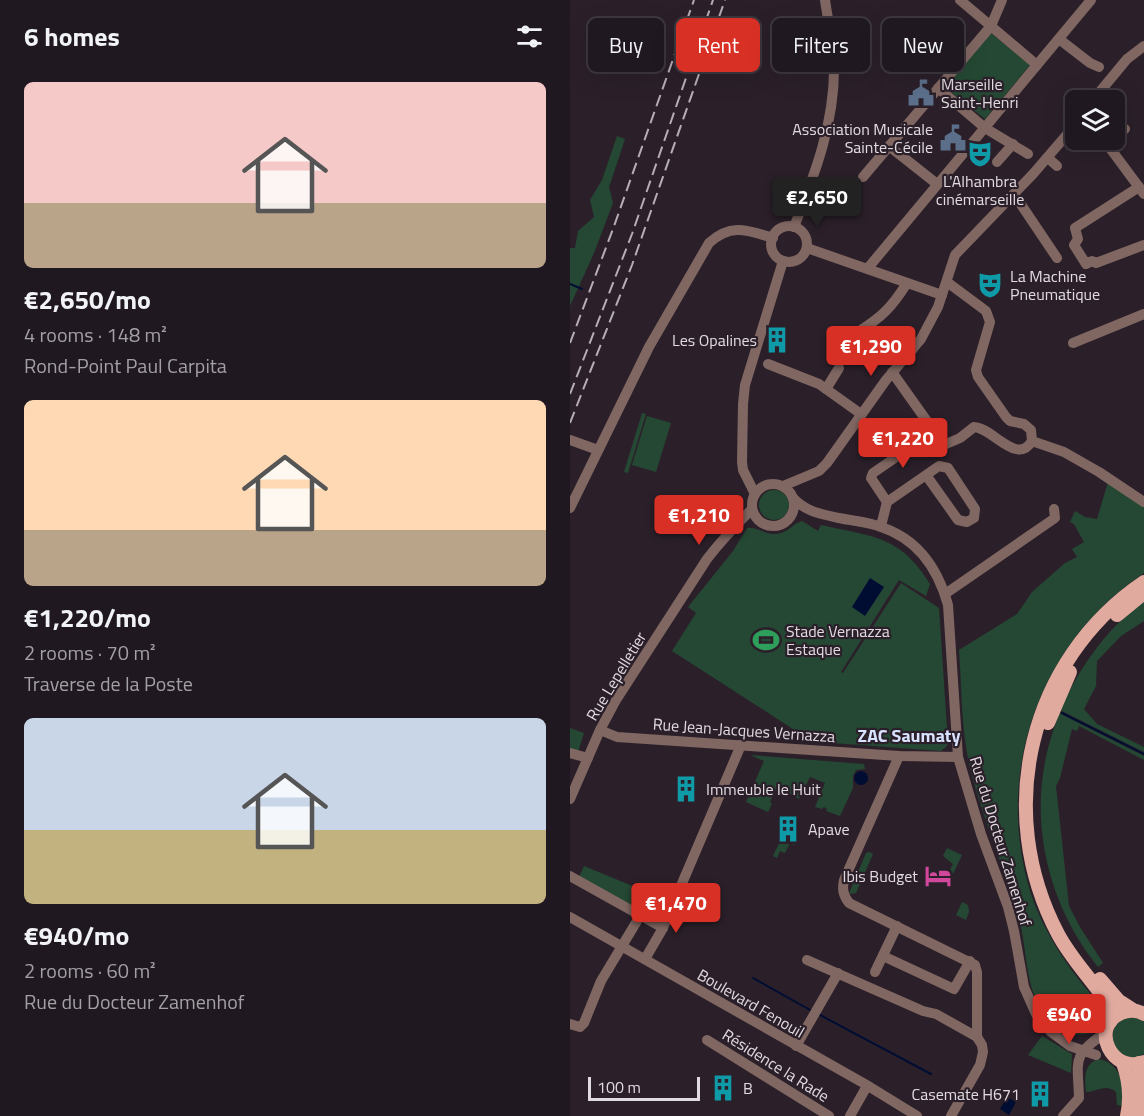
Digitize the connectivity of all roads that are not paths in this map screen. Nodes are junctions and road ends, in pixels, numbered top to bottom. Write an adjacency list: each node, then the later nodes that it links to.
1 (825, 0): 25 (street)
2 (960, 0): 5 (street)
3 (1002, 0): 5 (street)
4 (1091, 0): 6 (street)
5 (991, 26): 8 (street); 10 (street)
6 (1059, 39): 8 (street); 9 (street)
7 (1144, 46): 11 (street)
8 (1037, 65): 12 (street)
9 (1099, 67)
10 (938, 88): 12 (street); 15 (street)
11 (1100, 90)
12 (985, 128): 14 (street); 22 (street)
13 (1065, 136): 18 (street)
14 (1013, 144): 17 (street); 19 (street)
15 (889, 146): 21 (street); 22 (street)
16 (1115, 150): 23 (street)
17 (1028, 154)
18 (1043, 161): 20 (street); 24 (street)
19 (997, 162)
20 (1057, 166)
21 (863, 177)
22 (937, 184): 31 (street)
23 (1141, 190): 27 (street)
24 (1014, 194): 29 (street); 32 (street)
25 (794, 227): 26 (street); 28 (street)
26 (773, 238): 30 (street); 48 (street)
27 (1144, 245)
28 (807, 248): 30 (street); 31 (street)
29 (1057, 258)
30 (783, 261): 50 (street)
31 (868, 268): 33 (street)
32 (947, 282): 34 (street); 47 (street)
33 (907, 283): 34 (street); 36 (street)
34 (942, 295): 39 (street)
35 (1144, 314): 38 (street)
36 (858, 332)
37 (900, 342): 39 (street)
38 (1072, 343)
39 (913, 349): 42 (street)
40 (768, 364): 43 (street)
41 (839, 368): 43 (street)
42 (892, 372): 44 (street); 47 (street)
43 (826, 389): 44 (street)
44 (861, 414): 51 (street)
45 (924, 438): 56 (street)
46 (570, 440): 48 (street)
47 (1032, 441): 57 (street)
48 (598, 450): 58 (street)
49 (926, 476): 49 (street); 56 (street)
50 (748, 479): 52 (street); 54 (street)
51 (801, 479): 53 (street); 55 (street)
52 (764, 485): 53 (street); 54 (street)
53 (783, 486): 55 (street)
54 (755, 494): 59 (street)
55 (793, 496): 61 (street, Rue du Docteur Zamenhof); 62 (street)
56 (887, 502): 64 (street)
57 (1144, 502)
58 (570, 508)
59 (752, 509): 63 (street); 65 (street, Rue Lepelletier)
60 (1054, 509): 68 (street)
61 (815, 513): 62 (street, Rue du Docteur Zamenhof); 64 (street, Rue du Docteur Zamenhof)
62 (789, 519): 63 (street)
63 (758, 520): 65 (street, Rue Lepelletier)
64 (880, 526): 68 (street, Rue du Docteur Zamenhof)
65 (734, 531): 69 (street, Rue Lepelletier)
66 (1144, 582): 90 (main road)
67 (1144, 593): 88 (main road)
68 (945, 594): 73 (street, Rue du Docteur Zamenhof)
69 (600, 730): 70 (street, Rue Jean-Jacques Vernazza); 74 (street, Rue Lepelletier)
70 (741, 745): 72 (street, Rue Jean-Jacques Vernazza); 80 (street)
71 (570, 753): 74 (street)
72 (899, 756): 73 (street, Rue Jean-Jacques Vernazza); 79 (street)
73 (958, 757): 94 (street, Rue du Docteur Zamenhof)
74 (588, 758): 75 (street, Rue Lepelletier)
75 (570, 799)
76 (570, 876): 77 (street)
77 (640, 916): 80 (street); 81 (street)
78 (570, 917): 81 (street, Boulevard Fenouil)
79 (897, 926): 82 (street); 85 (street)
80 (663, 928): 83 (street)
81 (623, 947): 83 (street, Boulevard Fenouil); 89 (street)
82 (883, 956): 85 (street); 86 (street)
83 (645, 959): 93 (street, Boulevard Fenouil)
84 (807, 960): 87 (street)
85 (970, 961): 91 (street)
86 (875, 972)
87 (837, 973): 91 (street); 93 (street)
88 (1140, 1011): 90 (main road)
89 (570, 1024)
90 (1108, 1028): 94 (street); 96 (main road)
91 (977, 1037): 104 (street)
92 (707, 1040): 101 (street, Résidence la Rade)
93 (796, 1046): 100 (street, Boulevard Fenouil)
94 (1086, 1047): 95 (street, Rue du Docteur Zamenhof); 99 (street)
95 (1096, 1054): 96 (street); 99 (street)
96 (1110, 1054): 97 (main road)
97 (1123, 1063): 98 (main road); 106 (main road)
98 (1142, 1063): 107 (main road)
99 (1079, 1081): 105 (street)
100 (867, 1086): 102 (street); 103 (street, Boulevard Fenouil)
101 (829, 1116)
102 (850, 1116)
103 (917, 1116)
104 (951, 1116)
105 (1063, 1116)
106 (1127, 1116)
107 (1139, 1116)

